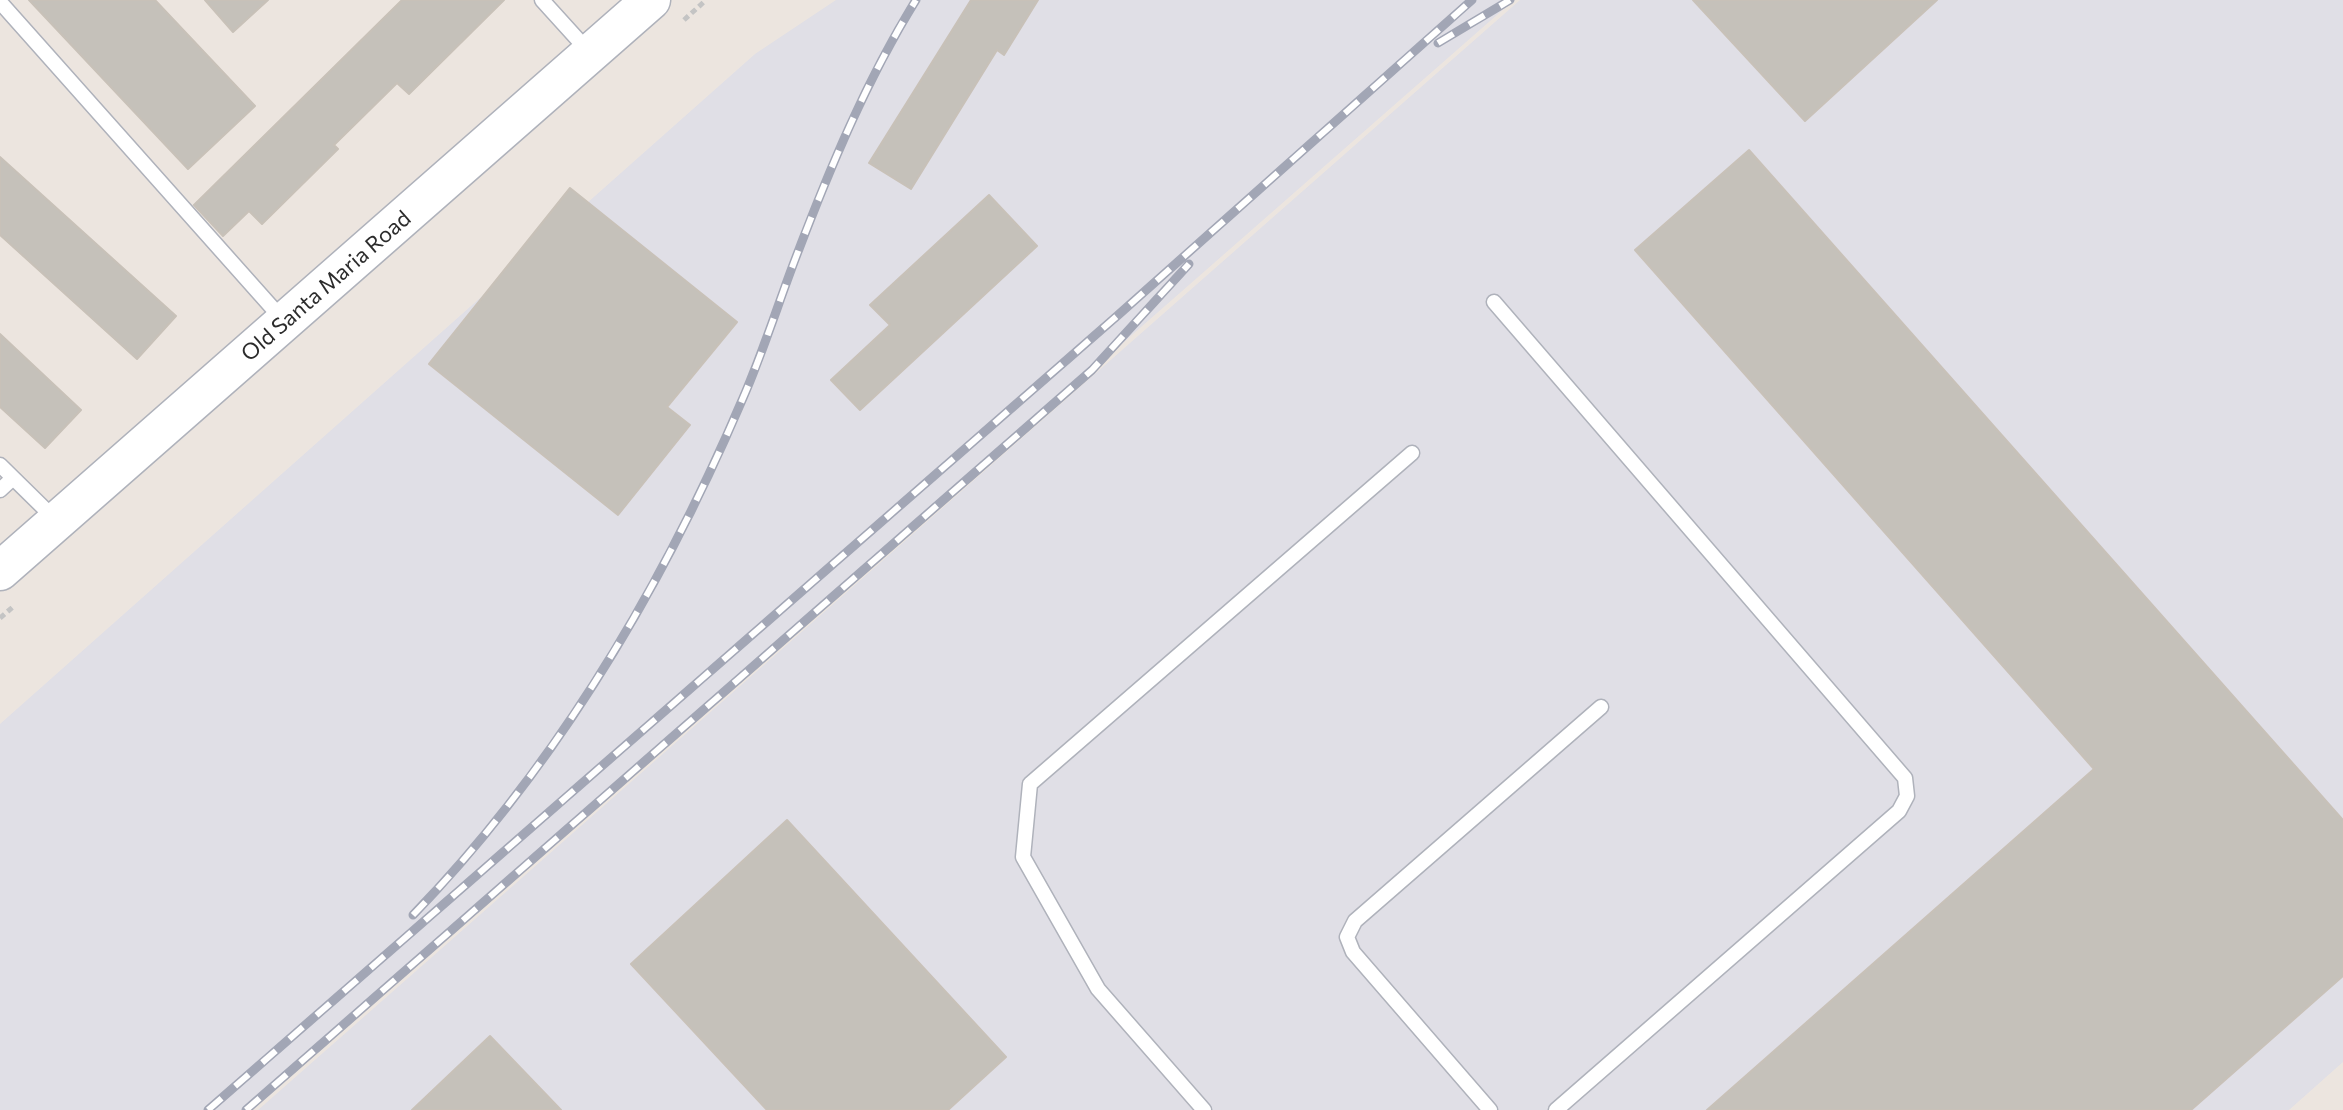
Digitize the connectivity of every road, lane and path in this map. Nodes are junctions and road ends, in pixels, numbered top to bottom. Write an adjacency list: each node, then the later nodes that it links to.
1 (542, 0): 4 (lane)
2 (651, 0): 4 (main road, Old Santa Maria Road)
3 (0, 2): 6 (lane)
4 (591, 53): 6 (main road, Old Santa Maria Road)
5 (1494, 302): 16 (lane)
6 (285, 322): 11 (main road, Old Santa Maria Road)
7 (1412, 453): 14 (lane)
8 (0, 465): 9 (lane)
9 (13, 478): 10 (lane); 11 (lane)
10 (0, 490)
11 (57, 521): 12 (main road, Old Santa Maria Road)
12 (0, 571)
13 (1601, 707): 15 (lane)
14 (1204, 1110)
15 (1490, 1110)
16 (1556, 1110)

